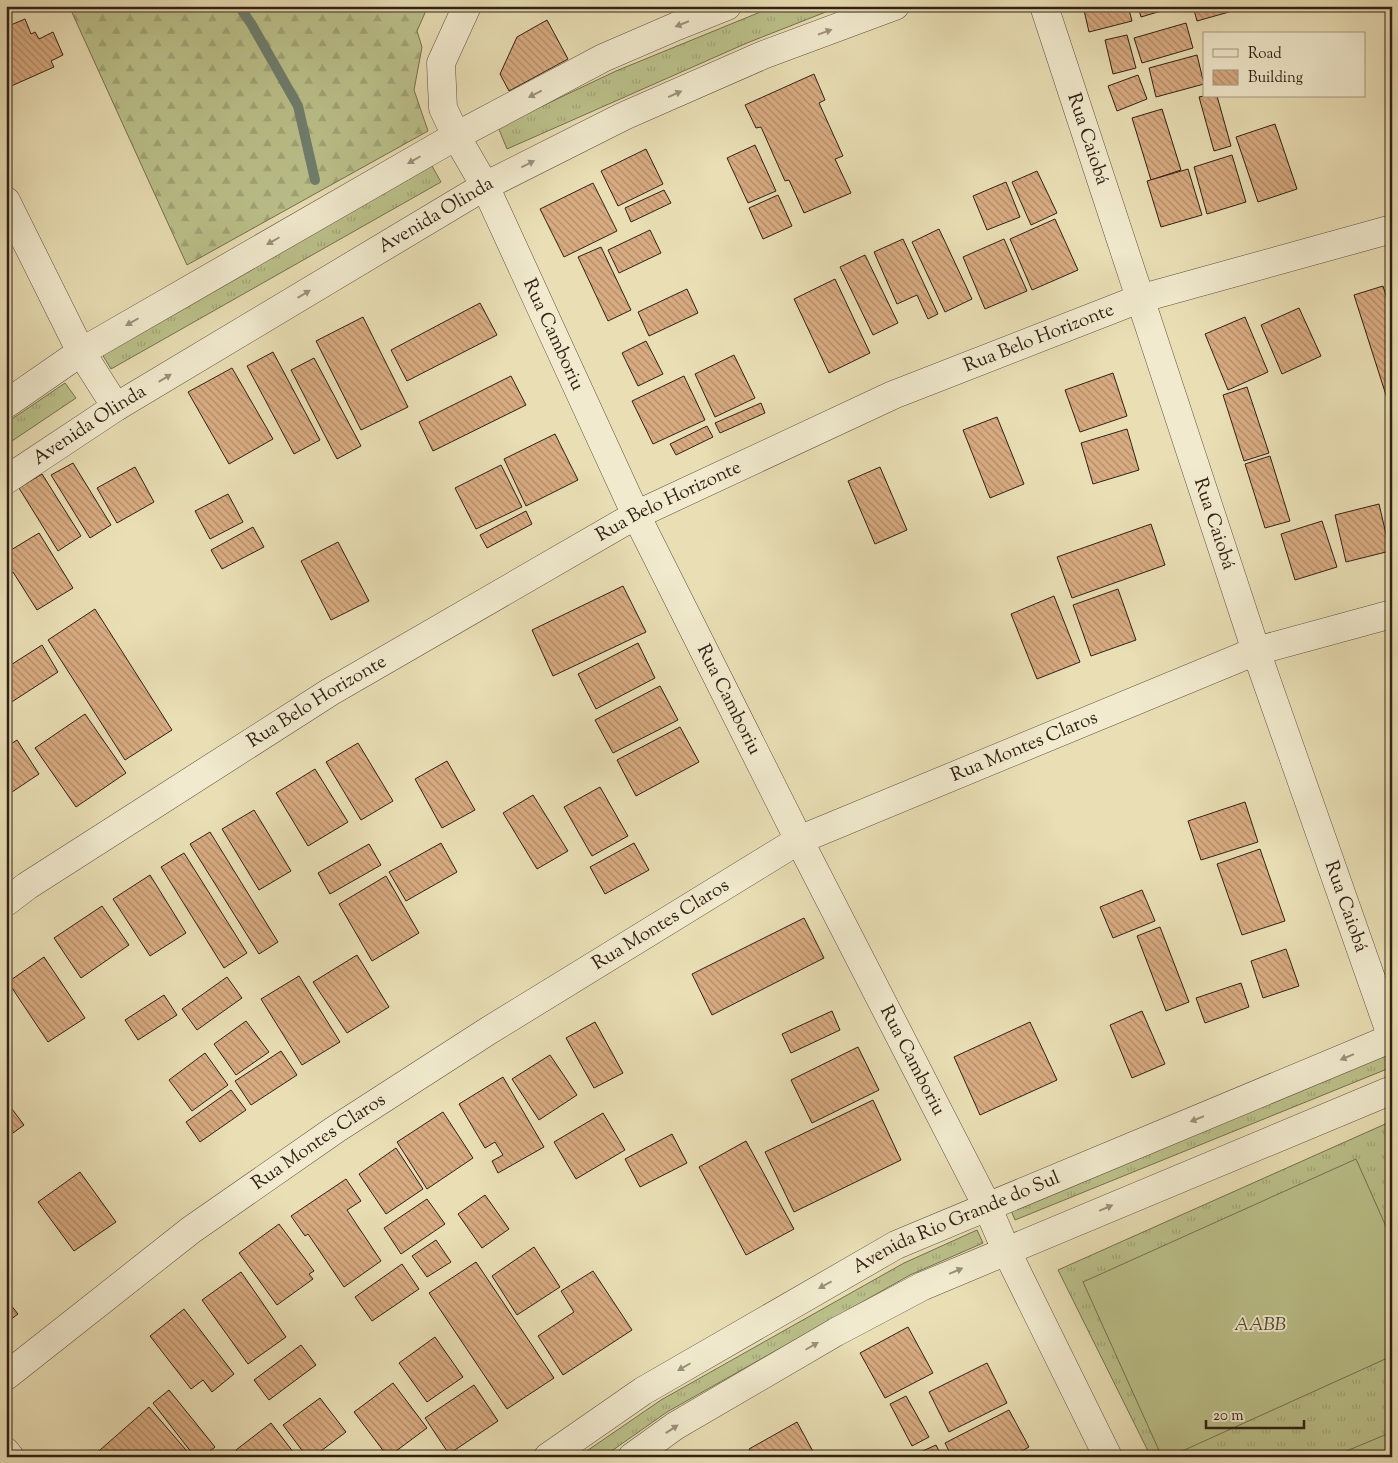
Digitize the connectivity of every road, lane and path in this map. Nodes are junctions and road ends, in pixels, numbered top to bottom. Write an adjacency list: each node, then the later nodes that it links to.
1 (467, 6): 5 (street, Rua Camboriu)
2 (727, 6): 5 (street, one-way to 5)
3 (895, 6): 6 (street, Avenida Olinda, one-way to 3)
4 (1044, 6): 9 (street, Rua Caiobá)
5 (456, 136): 6 (street, Rua Camboriu); 10 (street, one-way to 10)
6 (485, 186): 12 (street, Avenida Olinda, one-way to 6); 14 (street, Rua Camboriu)
7 (6, 202): 10 (street)
8 (1392, 229): 9 (street, Rua Belo Horizonte)
9 (1139, 299): 14 (street, Rua Belo Horizonte); 16 (street, Rua Caiobá)
10 (81, 352): 11 (street); 12 (street)
11 (6, 404)
12 (116, 407): 13 (street, Avenida Olinda)
13 (6, 480)
14 (636, 515): 17 (street, Rua Camboriu); 18 (street, Rua Belo Horizonte)
15 (1392, 614): 16 (street, Rua Montes Claros)
16 (1256, 651): 17 (street, Rua Montes Claros); 19 (street, Rua Caiobá)
17 (799, 840): 21 (street, Rua Camboriu); 23 (street, Rua Montes Claros)
18 (6, 902)
19 (1392, 1038): 21 (street, Avenida Rio Grande do Sul, one-way to 21)
20 (1392, 1090): 22 (street, one-way to 20)
21 (987, 1206): 22 (street, Rua Camboriu); 26 (street, Avenida Rio Grande do Sul, one-way to 26)
22 (1006, 1250): 27 (street, one-way to 22); 28 (street)
23 (6, 1376)
24 (6, 1452): 25 (street)
25 (10, 1457)
26 (548, 1457)
27 (632, 1457)
28 (1108, 1457)

